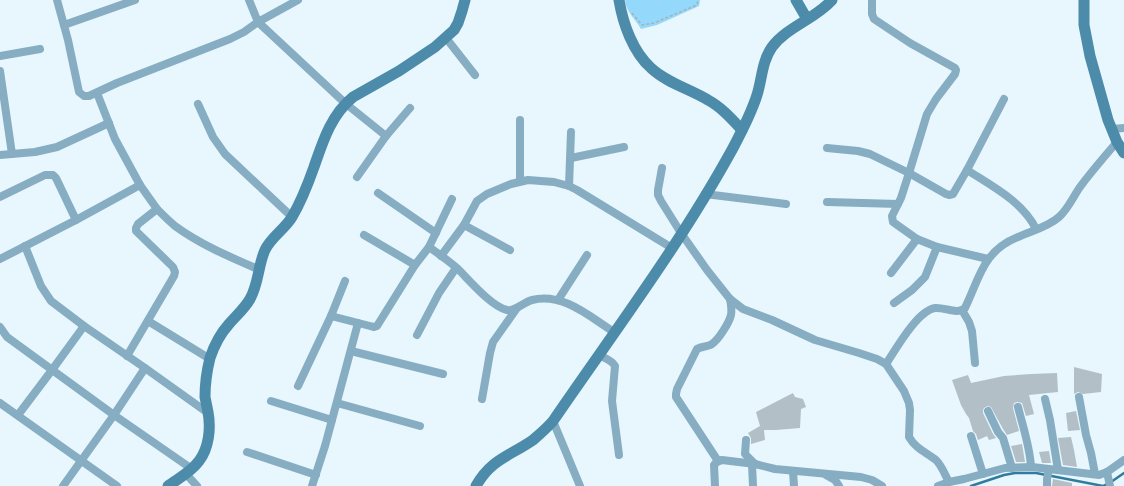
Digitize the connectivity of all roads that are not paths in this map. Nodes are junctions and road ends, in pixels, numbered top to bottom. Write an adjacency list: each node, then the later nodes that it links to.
1 (57, 0): 13 (street)
2 (135, 0): 13 (street)
3 (249, 0): 12 (street)
4 (298, 0): 12 (street)
5 (465, 0): 14 (street)
6 (620, 0): 28 (street)
7 (796, 0): 11 (street)
8 (832, 0): 11 (street)
9 (872, 0): 40 (street)
10 (1084, 0): 27 (street)
11 (807, 19): 28 (street)
12 (258, 22): 19 (street); 21 (street)
13 (64, 25): 19 (street)
14 (446, 38): 18 (street); 21 (street)
15 (40, 49): 16 (street)
16 (0, 56)
17 (0, 71): 35 (street)
18 (475, 74)
19 (97, 93): 25 (street)
20 (1004, 99): 39 (street)
21 (345, 103): 30 (street); 53 (street)
22 (198, 104): 53 (street)
23 (410, 108): 30 (street)
24 (520, 120): 42 (street)
25 (109, 123): 35 (street); 43 (street)
26 (1124, 128): 27 (street)
27 (1112, 129): 31 (street)
28 (742, 130): 46 (street)
29 (571, 132): 37 (street)
30 (386, 136): 41 (street)
31 (1117, 142): 34 (street); 56 (street)
32 (624, 147): 37 (street)
33 (827, 148): 40 (street)
34 (1124, 153)
35 (12, 154): 36 (street)
36 (0, 155)
37 (570, 158): 44 (street)
38 (662, 168): 58 (street)
39 (967, 170): 40 (street); 56 (street)
40 (909, 173): 51 (street)
41 (357, 177)
42 (520, 181): 44 (street); 55 (street)
43 (140, 185): 52 (street); 54 (street)
44 (570, 186): 64 (street)
45 (378, 192): 57 (street)
46 (705, 194): 50 (street); 58 (street)
47 (0, 197): 54 (street)
48 (452, 198): 57 (street)
49 (827, 202): 51 (street)
50 (786, 204)
51 (898, 204): 60 (street)
52 (157, 209): 72 (street); 81 (street)
53 (292, 217): 72 (street)
54 (76, 220): 61 (street)
55 (464, 225): 65 (street); 67 (street)
56 (1036, 229): 69 (street)
57 (436, 233): 62 (street)
58 (681, 233): 64 (street); 75 (street)
59 (364, 235): 70 (street)
60 (917, 239): 63 (street); 73 (street)
61 (25, 246): 68 (street); 83 (street)
62 (429, 247): 67 (street); 70 (street)
63 (937, 247): 69 (street); 77 (street)
64 (672, 248): 85 (street)
65 (510, 250)
66 (587, 255): 76 (street)
67 (441, 256): 71 (street)
68 (0, 258)
69 (988, 259): 79 (street)
70 (415, 265): 82 (street)
71 (456, 268): 78 (street); 86 (street)
72 (260, 270): 90 (street)
73 (891, 273)
74 (345, 281): 80 (street)
75 (730, 299): 92 (street); 117 (street)
76 (558, 300): 78 (street); 85 (street)
77 (894, 303)
78 (519, 306): 98 (street)
79 (962, 310): 91 (street); 92 (street)
80 (331, 316): 82 (street); 96 (street)
81 (148, 322): 89 (street); 90 (street)
82 (358, 323): 87 (street)
83 (84, 326): 89 (street); 94 (street)
84 (0, 327): 94 (street)
85 (614, 332): 88 (street)
86 (417, 335)
87 (351, 351): 95 (street); 101 (street)
88 (599, 355): 109 (street); 114 (street)
89 (127, 356): 93 (street)
90 (210, 359): 105 (street)
91 (975, 363)
92 (886, 364): 129 (street)
93 (145, 368): 105 (street); 107 (street)
94 (52, 370): 106 (street); 107 (street)
95 (443, 374)
96 (298, 386)
97 (1079, 397): 125 (street)
98 (482, 399)
99 (1045, 399): 128 (street)
100 (271, 401): 108 (street)
101 (337, 402): 108 (street); 110 (street)
102 (0, 403): 106 (street)
103 (1018, 407): 119 (street)
104 (988, 412): 120 (street)
105 (208, 413): 122 (street)
106 (18, 415): 116 (street)
107 (114, 415): 116 (street); 122 (street)
108 (332, 420): 127 (street)
109 (553, 421): 135 (street); 136 (street)
110 (420, 426)
111 (971, 436): 124 (street)
112 (746, 440): 118 (street)
113 (247, 452): 127 (street)
114 (619, 455)
115 (1124, 460): 126 (street)
116 (82, 461): 130 (street); 131 (street)
117 (718, 461): 118 (street); 137 (street)
118 (754, 464): 121 (street); 138 (street)
119 (1031, 467): 120 (street); 128 (street)
120 (1012, 468): 124 (street)
121 (793, 471): 123 (street); 139 (street)
122 (189, 472): 132 (street); 133 (street)
123 (821, 474): 140 (street); 141 (street)
124 (983, 474): 129 (street)
125 (1095, 474): 126 (street); 128 (street)
126 (1107, 474): 143 (street)
127 (316, 475): 134 (street)
128 (1050, 476)
129 (949, 482): 142 (street)
130 (63, 486)
131 (117, 486)
132 (168, 486)
133 (197, 486)
134 (312, 486)
135 (476, 486)
136 (580, 486)
137 (715, 486)
138 (753, 486)
139 (794, 486)
140 (839, 486)
141 (882, 486)
142 (938, 486)
143 (1110, 486)

